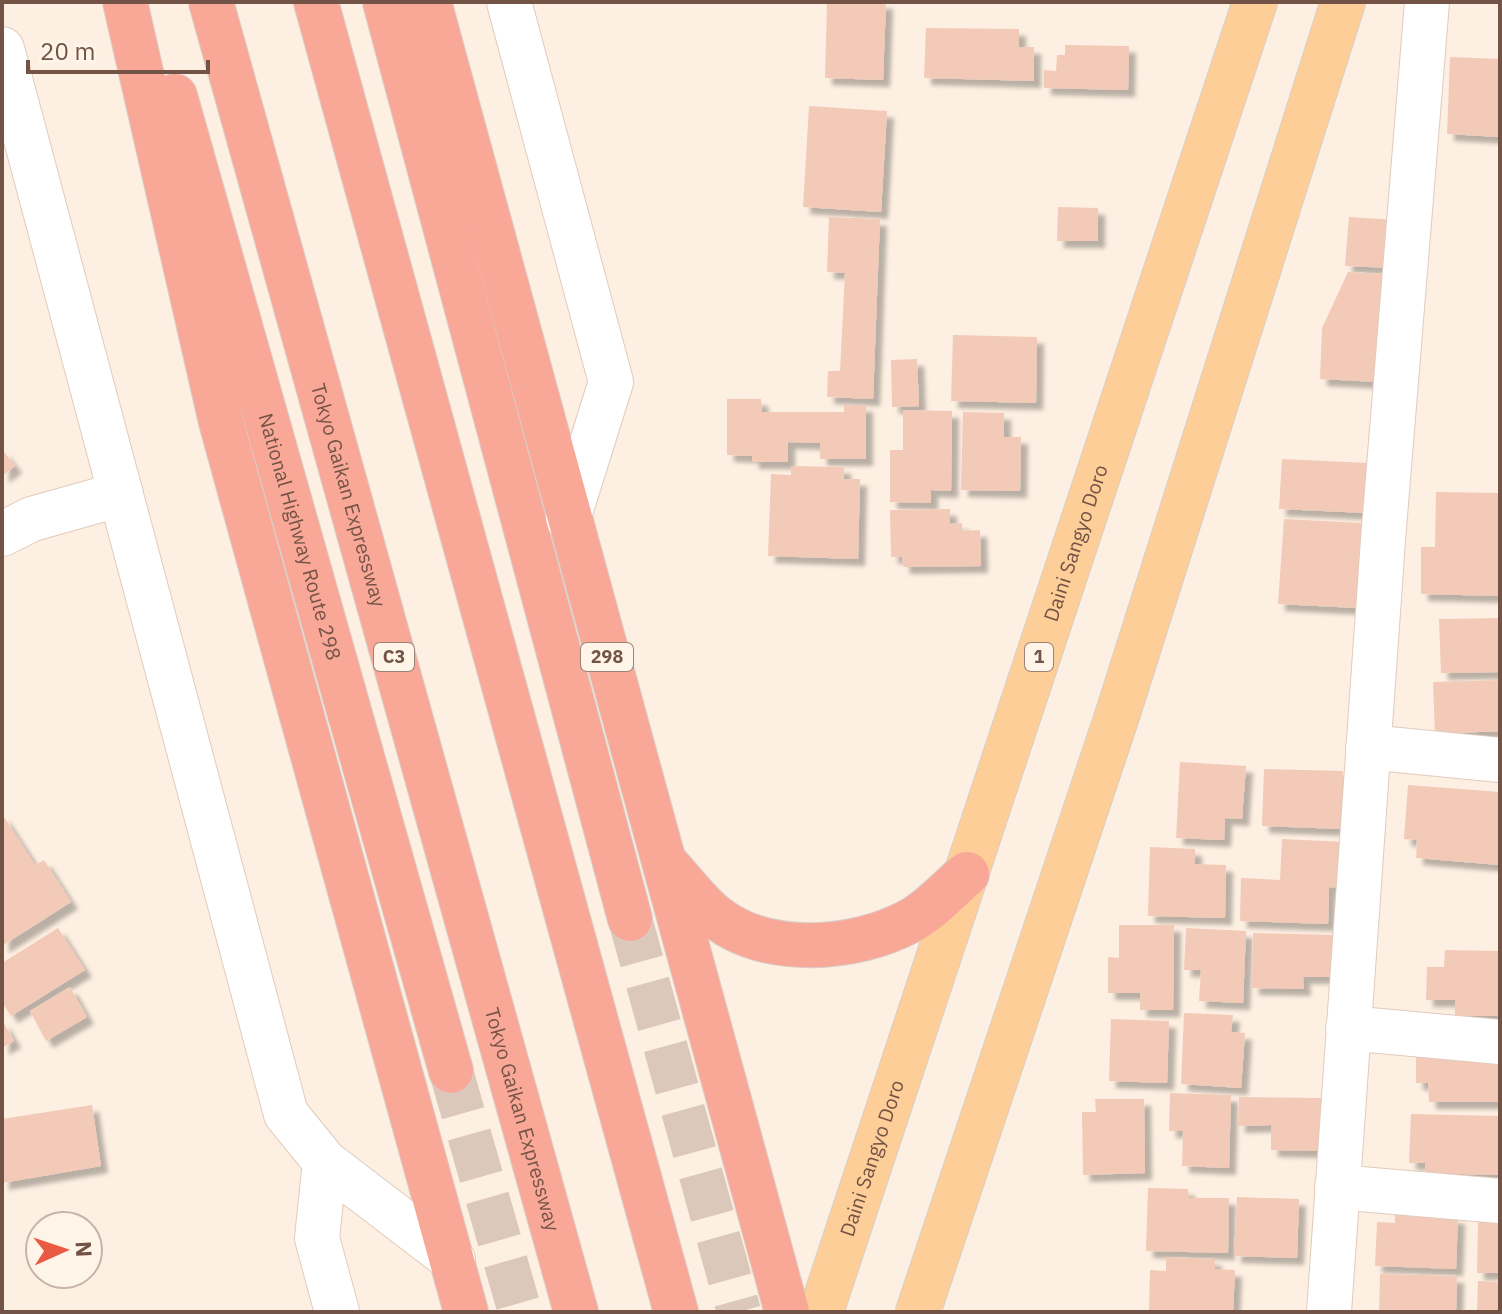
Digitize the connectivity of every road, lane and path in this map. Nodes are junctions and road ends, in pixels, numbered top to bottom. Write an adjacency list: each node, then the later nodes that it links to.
1 (125, 2): 26 (highway)
2 (150, 2): 22 (highway, National Highway Route 298)
3 (211, 2): 29 (highway, Tokyo Gaikan Expressway / C3)
4 (316, 2): 30 (highway)
5 (385, 2): 19 (highway, 298)
6 (429, 2): 13 (highway, 298)
7 (509, 2): 13 (street)
8 (1255, 2): 18 (main road, Daini Sangyo Doro / 1)
9 (1343, 2): 33 (main road)
10 (1427, 2): 15 (street)
11 (2, 49): 12 (street)
12 (121, 494): 14 (street); 23 (street)
13 (568, 519): 17 (highway, 298)
14 (2, 534)
15 (1368, 747): 16 (street); 20 (street)
16 (1500, 760)
17 (665, 863): 18 (highway); 31 (highway, 298)
18 (967, 874): 32 (main road, Daini Sangyo Doro / 1)
19 (630, 919)
20 (1348, 1028): 21 (street); 24 (street)
21 (1500, 1042)
22 (451, 1071)
23 (325, 1162): 26 (street); 27 (street)
24 (1337, 1187): 25 (street); 34 (street)
25 (1500, 1201)
26 (453, 1260): 28 (highway)
27 (337, 1312)
28 (466, 1312)
29 (576, 1312)
30 (676, 1312)
31 (787, 1312)
32 (821, 1312)
33 (918, 1312)
34 (1329, 1312)

